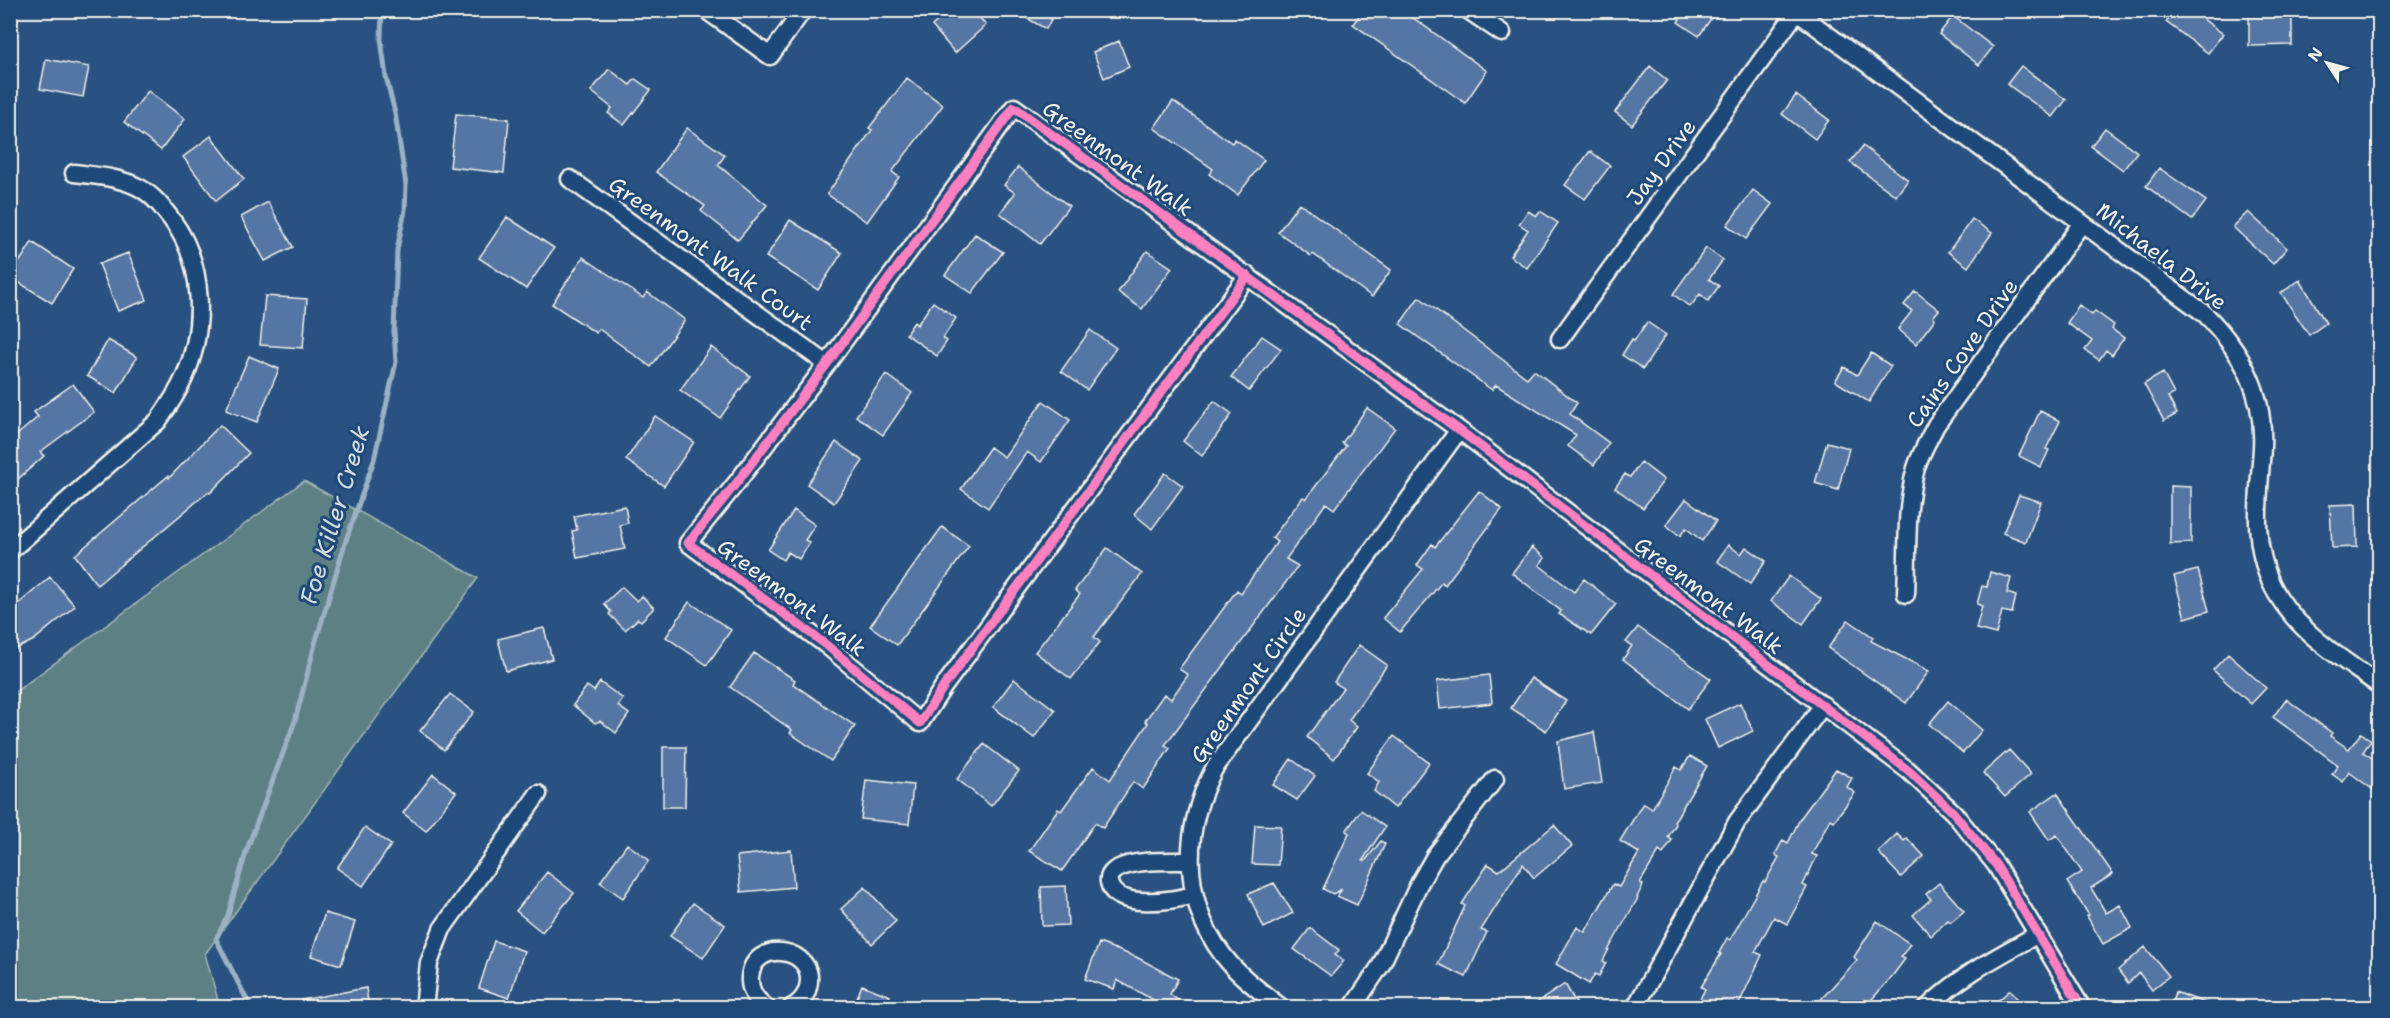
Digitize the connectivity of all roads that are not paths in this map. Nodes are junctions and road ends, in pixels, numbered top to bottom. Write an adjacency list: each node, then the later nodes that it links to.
1 (706, 10): 2 (street)
2 (803, 10)
3 (1468, 10): 5 (street)
4 (1798, 11): 8 (street, Michaela Drive); 10 (street, Jay Drive)
5 (1502, 33)
6 (74, 173): 13 (street)
7 (570, 179): 11 (street, Greenmont Walk Court)
8 (2082, 223): 14 (street, Cains Cove Drive); 15 (street, Michaela Drive)
9 (1248, 275): 11 (street, Greenmont Walk); 11 (street, Greenmont Walk); 12 (street, Greenmont Walk)
10 (1560, 339)
11 (827, 364)
12 (1459, 430): 16 (street, Greenmont Walk); 19 (street, Greenmont Circle)
13 (10, 551)
14 (1906, 594)
15 (2379, 686)
16 (1823, 705): 21 (street, Greenmont Walk); 27 (street)
17 (1495, 779): 26 (street)
18 (538, 794): 22 (street)
19 (1190, 861): 20 (street, Greenmont Circle); 20 (street)
20 (1194, 895): 25 (street, Greenmont Circle)
21 (2038, 933): 28 (street); 29 (street, Greenmont Walk)
22 (424, 1008)
23 (767, 1008): 24 (street)
24 (791, 1008)
25 (1282, 1008)
26 (1352, 1008)
27 (1635, 1008)
28 (1928, 1008)
29 (2082, 1008)

